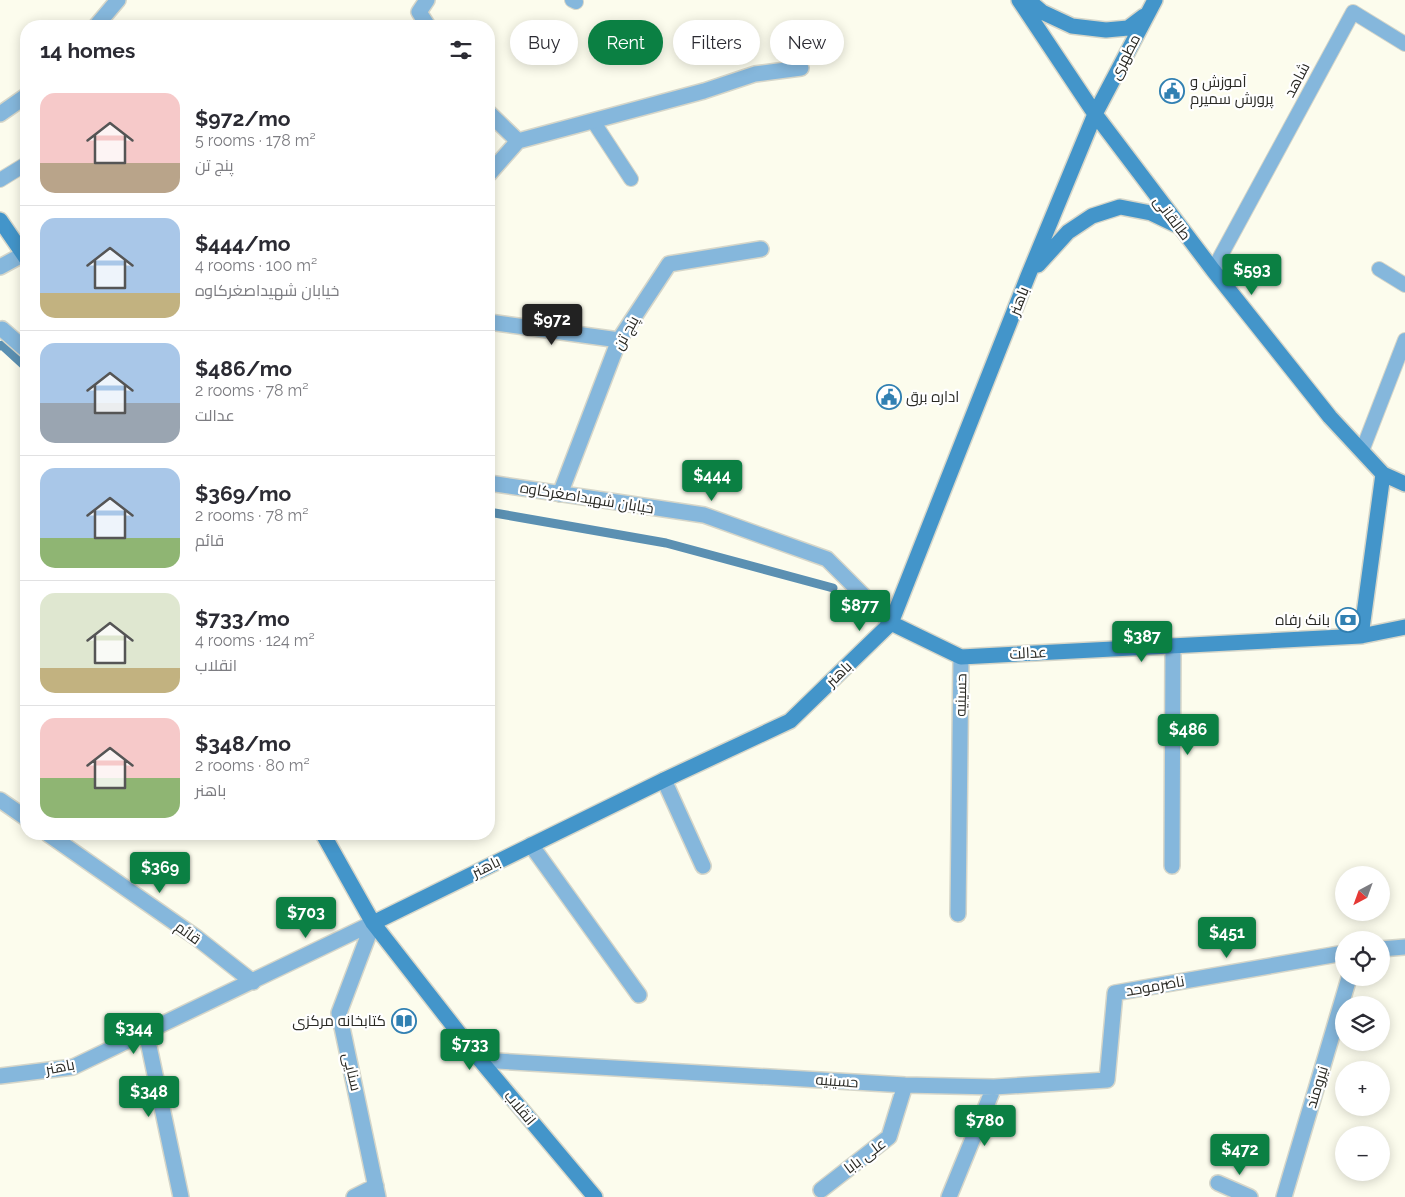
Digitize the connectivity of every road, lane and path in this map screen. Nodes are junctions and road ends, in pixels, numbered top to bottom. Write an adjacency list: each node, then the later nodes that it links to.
1 (118, 0): 6 (street)
2 (427, 0): 7 (street)
3 (1019, 0): 12 (main road, طالقانی)
4 (1028, 0): 5 (main road)
5 (1152, 6): 12 (main road, مطهری)
6 (101, 20)
7 (424, 20)
8 (1405, 44): 27 (lane, شاهد)
9 (801, 68): 14 (street)
10 (20, 100): 11 (street)
11 (0, 114)
12 (1095, 114): 21 (main road, طالقانی); 28 (main road, باهنر)
13 (495, 119): 15 (street)
14 (593, 121): 15 (street); 18 (lane)
15 (518, 141): 16 (street)
16 (495, 167)
17 (20, 168): 19 (lane)
18 (631, 179)
19 (0, 180)
20 (0, 220): 22 (main road)
21 (1179, 227): 27 (main road, طالقانی); 28 (main road)
22 (20, 249)
23 (762, 249): 32 (street, پنج تن)
24 (20, 258): 25 (street)
25 (0, 266)
26 (1380, 268): 29 (lane)
27 (1213, 270): 35 (main road, طالقانی)
28 (1028, 276): 40 (main road, باهنر)
29 (1405, 285)
30 (495, 323): 32 (street)
31 (0, 330): 34 (street)
32 (619, 340): 39 (street, پنج تن)
33 (1405, 340): 35 (lane)
34 (20, 345)
35 (1362, 450): 36 (main road, طالقانی)
36 (1383, 474): 38 (main road, طالقانی); 42 (main road)
37 (495, 484): 39 (street, خیابان شهیداصغرکاوه)
38 (1405, 484)
39 (560, 494): 40 (street, خیابان شهیداصغرکاوه)
40 (891, 623): 44 (main road, عدالت); 45 (main road, باهنر)
41 (1405, 628): 42 (main road, عدالت)
42 (1361, 636): 43 (main road, عدالت)
43 (1173, 646): 44 (main road, عدالت); 52 (street)
44 (961, 657): 53 (street, حسینیه)
45 (664, 780): 50 (main road, باهنر); 51 (street)
46 (0, 800): 47 (street)
47 (20, 814)
48 (57, 840): 58 (street, قائم)
49 (327, 840): 54 (main road, انقلاب)
50 (531, 845): 54 (main road, باهنر); 61 (street)
51 (703, 866)
52 (1172, 866)
53 (958, 914)
54 (372, 923): 58 (street, باهنر); 63 (main road, انقلاب); 69 (street, سنایی)
55 (1405, 946): 56 (street)
56 (1390, 948)
57 (1335, 956): 60 (street, ناصرموحد)
58 (253, 982): 62 (street, باهنر)
59 (1347, 986): 75 (street, نیرومند)
60 (1115, 993): 66 (street, حسینیه)
61 (639, 995)
62 (146, 1032): 64 (street, باهنر); 70 (street)
63 (480, 1060): 65 (street, حسینیه); 72 (main road, انقلاب)
64 (0, 1076)
65 (905, 1085): 66 (street, حسینیه); 68 (street, علی بابا)
66 (994, 1086): 73 (street)
67 (1218, 1183): 74 (street)
68 (821, 1190)
69 (377, 1191): 71 (street)
70 (181, 1197)
71 (354, 1197)
72 (595, 1197)
73 (949, 1197)
74 (1250, 1197)
75 (1284, 1197)

